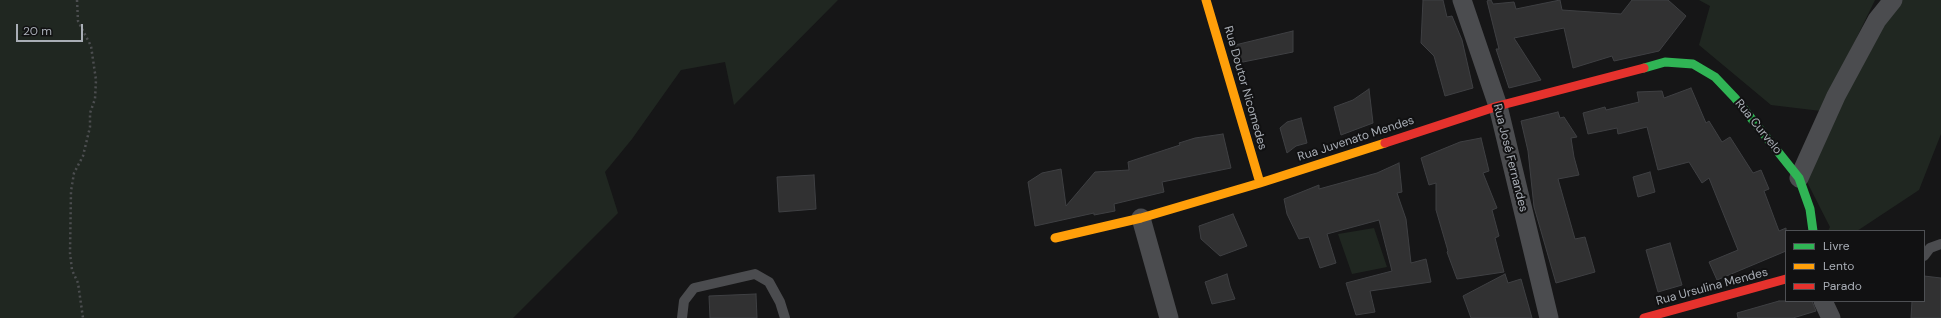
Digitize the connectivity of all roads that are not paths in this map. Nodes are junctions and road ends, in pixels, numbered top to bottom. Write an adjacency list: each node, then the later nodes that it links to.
1 (1206, 0): 7 (street, Rua Doutor Nicomedes)
2 (1462, 0): 5 (street, Rua José Fernandes)
3 (1893, 0): 6 (street)
4 (1665, 62): 5 (street, Rua Juvenato Mendes); 6 (street, Rua Curvelo)
5 (1498, 106): 7 (street, Rua Juvenato Mendes); 18 (street, Rua José Fernandes)
6 (1800, 178): 9 (street, Rua Curvelo)
7 (1260, 183): 8 (street, Rua Juvenato Mendes)
8 (1141, 218): 10 (street, Rua Juvenato Mendes); 17 (street)
9 (1813, 230)
10 (1055, 238)
11 (1941, 244): 12 (lane)
12 (1925, 255)
13 (1785, 279): 19 (street, Rua Ursulina Mendes)
14 (1823, 302): 20 (street)
15 (682, 318): 16 (lane)
16 (785, 318)
17 (1169, 318)
18 (1549, 318)
19 (1644, 318)
20 (1831, 318)

